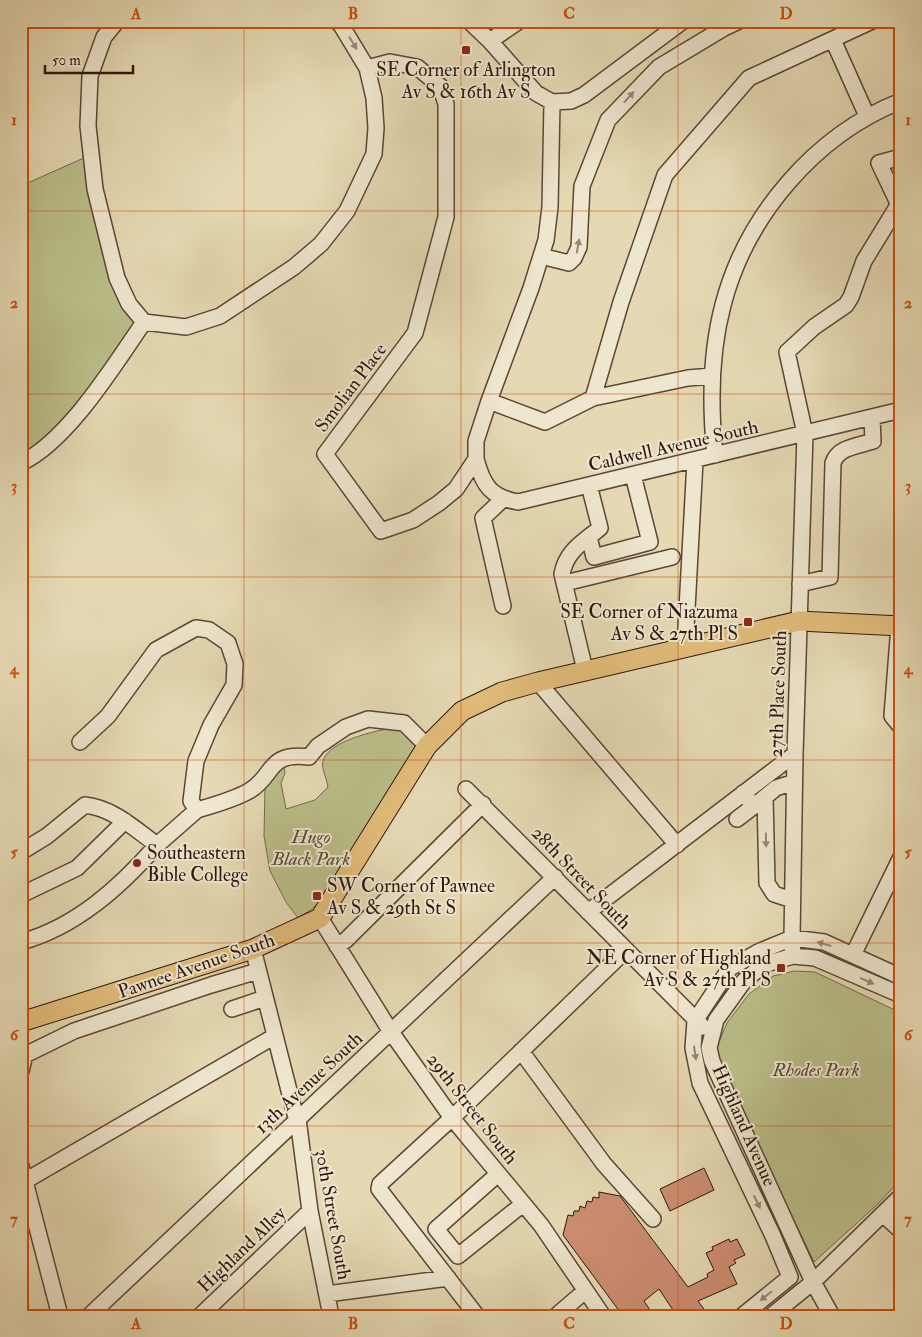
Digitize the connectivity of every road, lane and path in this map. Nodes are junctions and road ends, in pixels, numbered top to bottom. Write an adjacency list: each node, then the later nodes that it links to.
1 (117, 21): 17 (street)
2 (336, 21): 10 (street, one-way to 10)
3 (469, 21): 9 (street)
4 (519, 21): 9 (street)
5 (683, 21): 12 (street)
6 (739, 21): 16 (street, one-way to 6)
7 (872, 21): 8 (street)
8 (833, 40): 13 (street); 19 (street)
9 (490, 41): 12 (street)
10 (367, 68): 17 (street); 25 (street, Smolian Place)
11 (901, 101): 13 (street)
12 (552, 102): 16 (street, Smolian Place)
13 (866, 116): 18 (street)
14 (901, 157): 15 (street)
15 (899, 207): 23 (street, 27th Place South)
16 (542, 256): 20 (street, Smolian Place)
17 (144, 322): 27 (street)
18 (712, 376): 19 (street); 24 (street)
19 (593, 398): 20 (street)
20 (489, 402): 25 (street, Smolian Place)
21 (901, 410): 22 (street, Caldwell Avenue South)
22 (872, 418): 23 (street, Caldwell Avenue South); 34 (street)
23 (805, 434): 24 (street, Caldwell Avenue South); 34 (street, 27th Place South)
24 (715, 455): 26 (street, Caldwell Avenue South)
25 (476, 459): 30 (street)
26 (695, 460): 28 (street, Caldwell Avenue South); 38 (street)
27 (21, 463)
28 (633, 475): 29 (street, Caldwell Avenue South); 31 (street)
29 (589, 485): 30 (street, Caldwell Avenue South); 31 (street)
30 (503, 499): 35 (street)
31 (589, 537): 33 (street)
32 (672, 557): 33 (street)
33 (564, 583): 39 (street)
34 (800, 584): 36 (street, 27th Place South)
35 (503, 606)
36 (799, 621): 37 (main road); 38 (main road); 44 (street, 27th Place South)
37 (900, 626): 41 (street)
38 (685, 646): 39 (main road)
39 (585, 670): 40 (main road)
40 (538, 682): 43 (main road); 53 (street)
41 (901, 727)
42 (80, 742): 50 (street)
43 (427, 746): 50 (street); 61 (main road)
44 (794, 754): 45 (street, 27th Place South); 47 (street)
45 (794, 782): 48 (street); 59 (street, 27th Place South)
46 (466, 789): 49 (street, 28th Street South)
47 (743, 793): 48 (street); 53 (street)
48 (760, 802): 51 (street); 59 (street, one-way to 59)
49 (483, 804): 57 (street, 28th Street South); 64 (street)
50 (194, 806): 54 (street)
51 (737, 819)
52 (125, 821): 54 (street); 55 (street); 58 (street)
53 (676, 845): 60 (street)
54 (158, 846): 63 (street)
55 (21, 852)
56 (901, 857): 67 (street)
57 (555, 877): 60 (street, 28th Street South); 76 (street, 13th Avenue South)
58 (21, 895)
59 (792, 900): 62 (street, 27th Place South)
60 (588, 912): 66 (street, 28th Street South)
61 (320, 918): 64 (street, 29th Street South); 65 (main road, Pawnee Avenue South)
62 (792, 938): 67 (street, Highland Avenue, one-way to 62); 68 (street, 27th Place South); 74 (street, Highland Avenue)
63 (21, 942)
64 (337, 946): 76 (street, 29th Street South)
65 (253, 949): 69 (street, 30th Street South); 75 (main road, Pawnee Avenue South)
66 (626, 950): 74 (street, 28th Street South); 79 (street)
67 (853, 955): 70 (street, Highland Avenue)
68 (793, 956): 71 (street, Highland Avenue, one-way to 71); 77 (street, Highland Avenue)
69 (258, 971): 72 (street, 30th Street South); 80 (street)
70 (901, 977)
71 (901, 996)
72 (266, 998): 73 (street); 78 (street, 30th Street South)
73 (232, 1009)
74 (695, 1021): 77 (street, 28th Street South); 93 (street, Highland Avenue, one-way to 93)
75 (21, 1022)
76 (391, 1032): 81 (street, 29th Street South); 82 (street, 13th Avenue South)
77 (712, 1034): 95 (street, Highland Avenue)
78 (275, 1036): 82 (street, 30th Street South); 85 (street)
79 (521, 1052): 81 (street); 90 (street)
80 (21, 1071)
81 (452, 1118): 84 (street, 29th Street South); 94 (street)
82 (298, 1119): 88 (street, 30th Street South); 99 (street, 13th Avenue South)
83 (21, 1166): 85 (street)
84 (498, 1174): 87 (street, 29th Street South); 87 (street)
85 (24, 1182): 91 (street)
86 (901, 1196): 89 (street)
87 (523, 1204): 96 (street, 29th Street South)
88 (310, 1211): 97 (street, 30th Street South); 100 (street, Highland Alley)
89 (883, 1214): 92 (street); 95 (street)
90 (653, 1220)
91 (28, 1225): 98 (street)
92 (901, 1231)
93 (790, 1277): 95 (street); 105 (street, one-way to 105)
94 (448, 1278): 97 (street); 102 (street)
95 (813, 1282): 106 (street); 107 (street, Highland Avenue)
96 (585, 1291): 103 (street); 104 (street, 29th Street South)
97 (327, 1294): 101 (street, 30th Street South)
98 (60, 1316)
99 (88, 1316)
100 (200, 1316)
101 (332, 1316)
102 (477, 1316)
103 (556, 1316)
104 (603, 1316)
105 (742, 1316)
106 (771, 1316)
107 (832, 1316)

